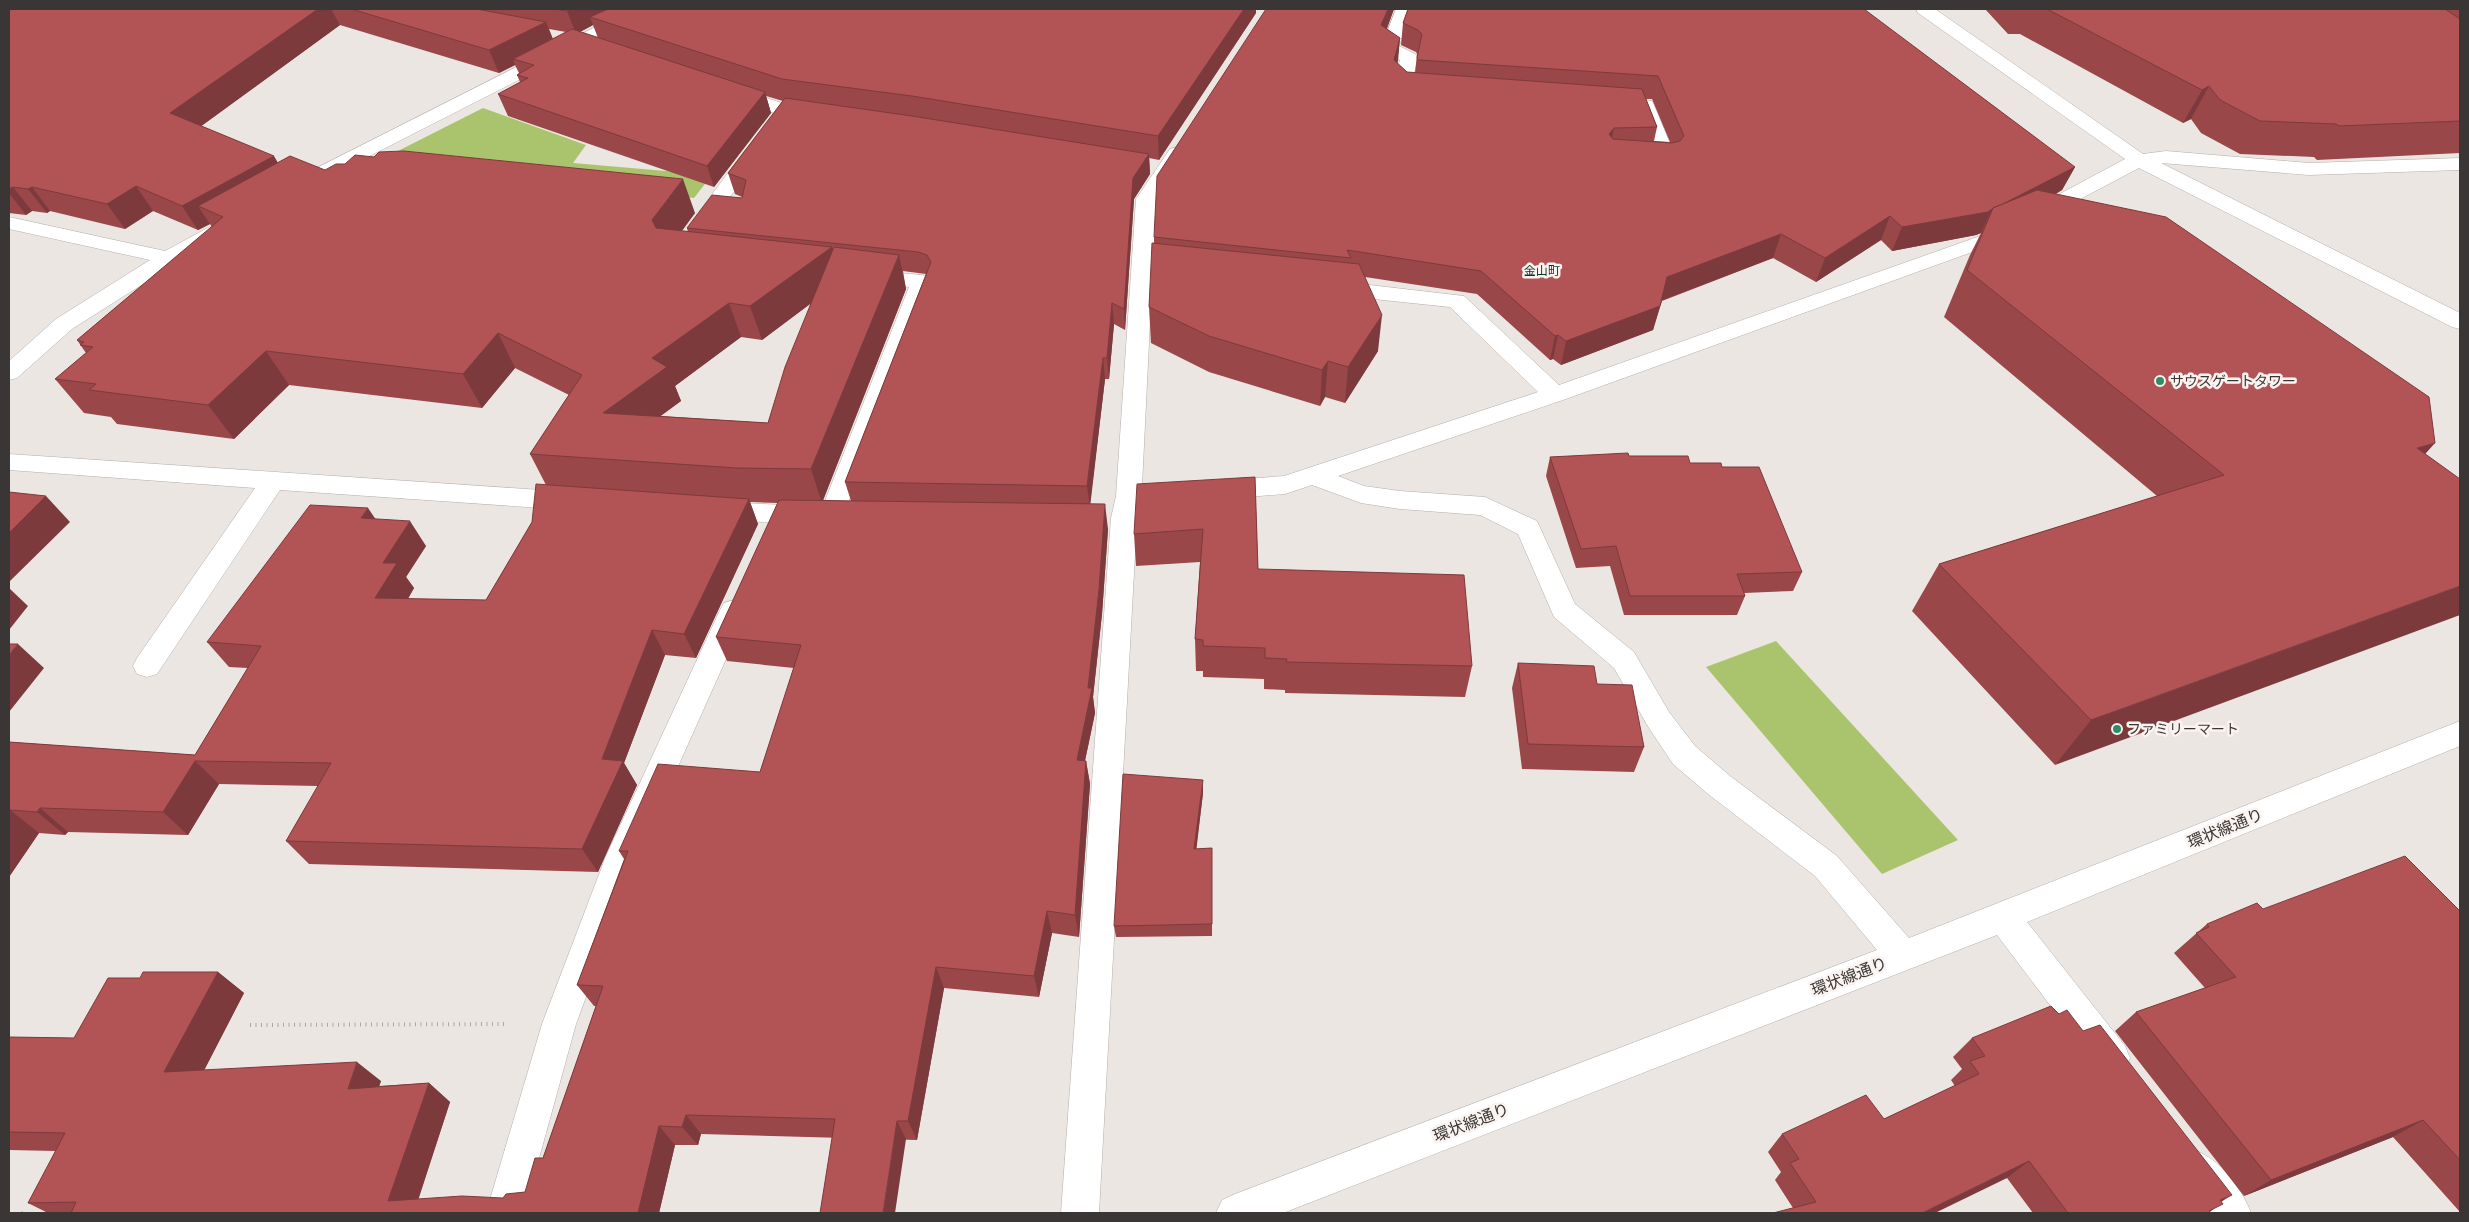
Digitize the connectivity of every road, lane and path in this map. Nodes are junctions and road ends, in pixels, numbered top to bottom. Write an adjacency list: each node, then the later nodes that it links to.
1 (644, 9): 5 (street)
2 (1404, 9): 8 (street)
3 (1924, 9): 14 (street)
4 (548, 36): 5 (street)
5 (578, 42): 6 (street); 16 (street)
6 (606, 51)
7 (719, 88): 11 (street)
8 (1440, 91)
9 (1616, 103): 13 (street)
10 (832, 116): 11 (street)
11 (776, 123): 19 (street)
12 (1188, 135): 31 (street)
13 (1626, 158)
14 (2139, 160): 15 (street); 23 (street); 25 (street)
15 (2460, 164)
16 (278, 196)
17 (236, 220): 20 (street)
18 (9, 223): 20 (street)
19 (688, 240)
20 (168, 258): 24 (street)
21 (843, 274): 32 (street)
22 (1319, 287): 25 (street)
23 (2460, 322)
24 (9, 373)
25 (1555, 395): 27 (street)
26 (9, 462): 28 (street)
27 (1312, 476): 31 (street); 38 (street)
28 (273, 480): 29 (street); 35 (street)
29 (590, 502)
30 (699, 510): 32 (street)
31 (1119, 511): 44 (street)
32 (832, 516): 33 (street)
33 (862, 516)
34 (745, 587): 39 (street)
35 (146, 666)
36 (2460, 733): 37 (street, 環状線通り)
37 (2003, 917): 38 (street, 環状線通り); 41 (street)
38 (1903, 955): 45 (street, 環状線通り)
39 (559, 1024): 40 (path); 43 (street)
40 (250, 1025)
41 (2129, 1081)
42 (2178, 1143): 46 (street)
43 (504, 1213)
44 (1080, 1213)
45 (1235, 1213)
46 (2232, 1213)

